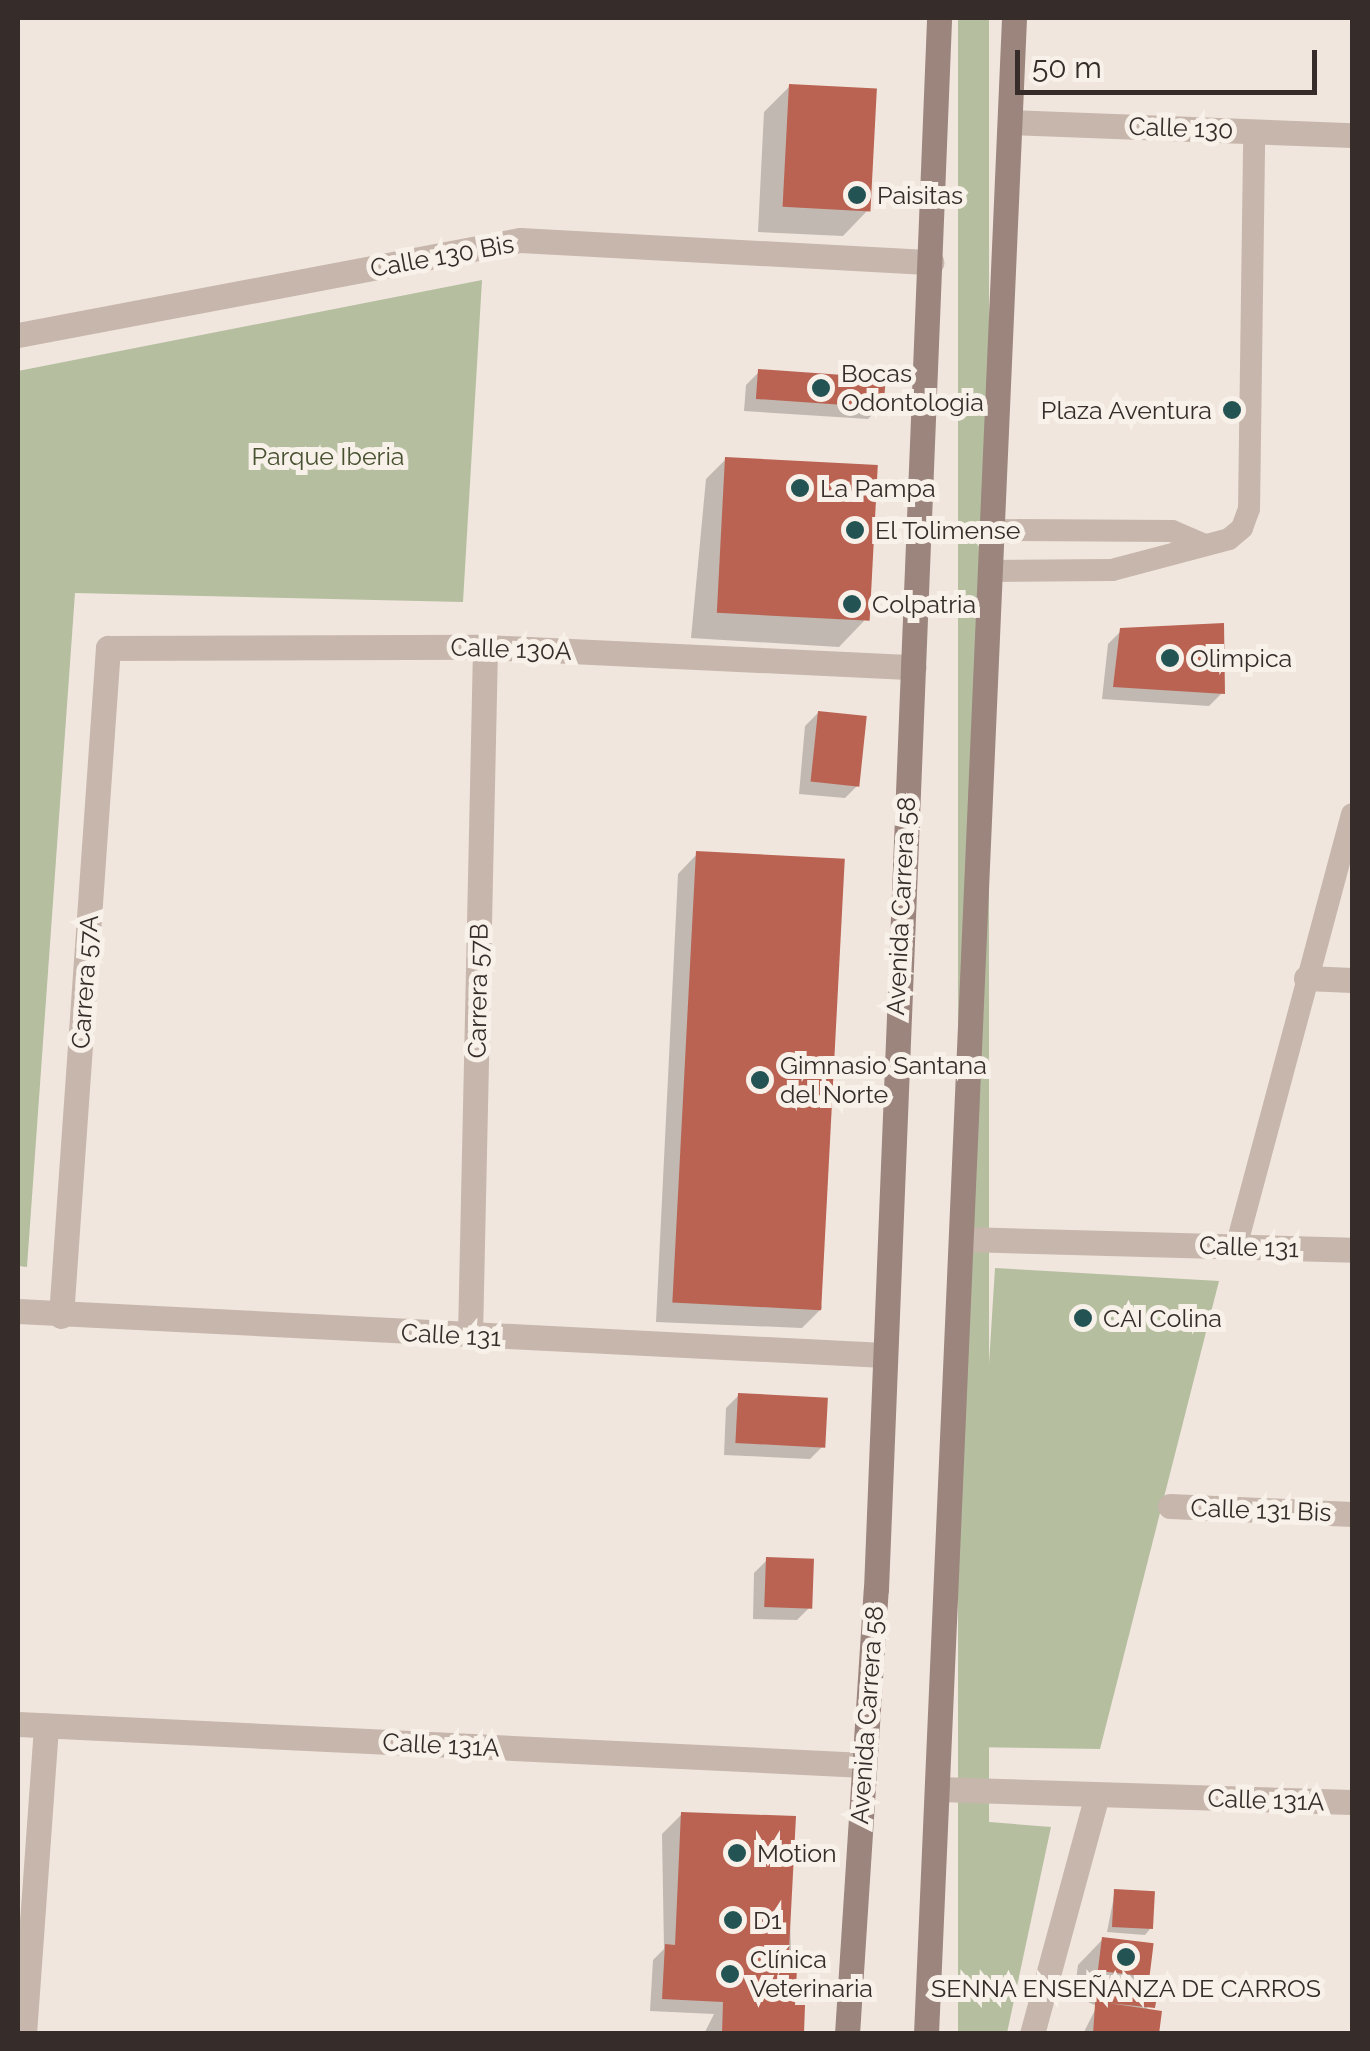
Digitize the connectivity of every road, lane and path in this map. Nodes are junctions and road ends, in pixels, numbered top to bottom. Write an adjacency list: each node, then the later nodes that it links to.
1 (939, 18): 6 (main road, Avenida Carrera 58)
2 (1014, 18): 3 (main road)
3 (1010, 122): 4 (street, Calle 130); 8 (main road)
4 (1254, 131): 5 (street, Calle 130); 9 (lane)
5 (1352, 135)
6 (931, 262): 7 (street, Calle 130 Bis); 13 (main road, Avenida Carrera 58)
7 (18, 335)
8 (994, 530): 9 (lane); 10 (main road)
9 (1206, 545): 10 (lane)
10 (992, 570): 17 (main road)
11 (485, 647): 12 (street, Calle 130A); 13 (street, Calle 130A); 22 (street, Carrera 57B)
12 (108, 648): 21 (street, Carrera 57A)
13 (914, 667): 23 (main road, Avenida Carrera 58)
14 (1352, 814): 15 (lane)
15 (1306, 978): 16 (street); 18 (lane)
16 (1352, 980)
17 (965, 1240): 18 (street, Calle 131); 29 (main road)
18 (1236, 1247): 19 (street, Calle 131)
19 (1352, 1250)
20 (18, 1311): 21 (street, Calle 131)
21 (61, 1316): 22 (street, Calle 131)
22 (470, 1336): 23 (street, Calle 131)
23 (884, 1355): 28 (main road, Avenida Carrera 58)
24 (1170, 1506): 25 (street, Calle 131 Bis)
25 (1352, 1514)
26 (18, 1724): 27 (street, Calle 131A)
27 (46, 1726): 28 (street, Calle 131A); 32 (street)
28 (864, 1765): 33 (main road, Avenida Carrera 58)
29 (939, 1790): 30 (street, Calle 131A); 34 (main road)
30 (1097, 1795): 31 (street, Calle 131A); 35 (street)
31 (1352, 1802)
32 (24, 2034)
33 (846, 2034)
34 (926, 2034)
35 (1032, 2034)

